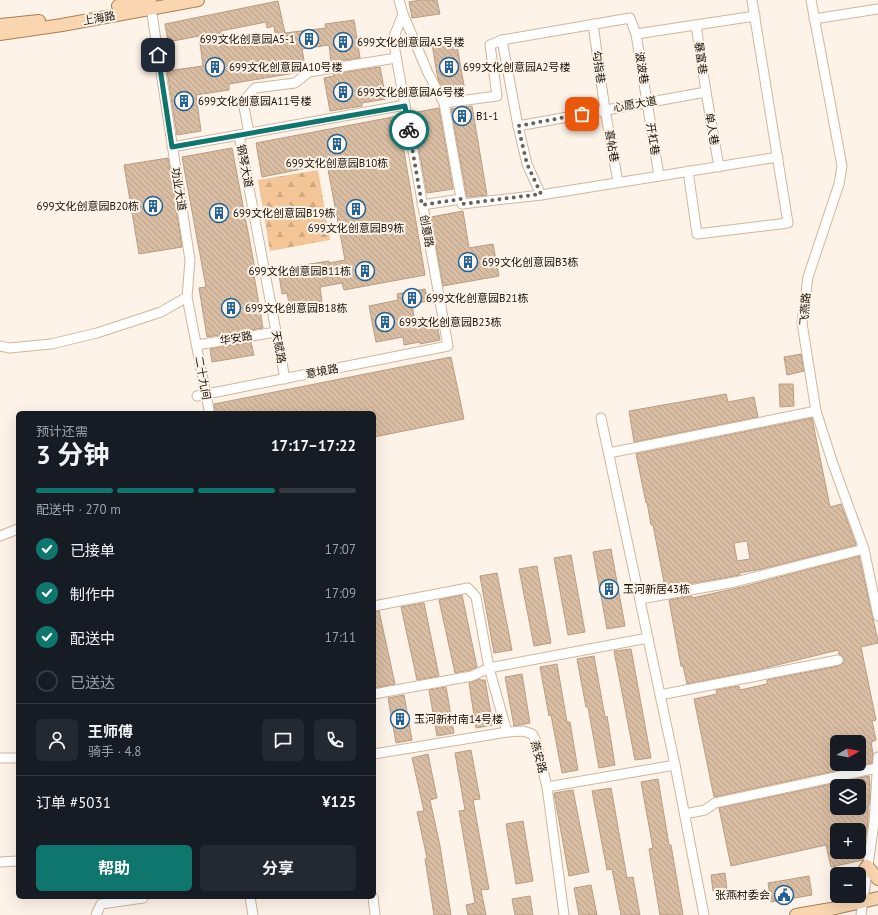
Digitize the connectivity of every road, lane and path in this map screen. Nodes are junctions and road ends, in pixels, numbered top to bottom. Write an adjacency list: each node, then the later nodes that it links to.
1 (198, 0): 5 (main road, 上海路)
2 (399, 0): 7 (street)
3 (752, 0): 8 (street)
4 (811, 0): 9 (street, 飞燕路)
5 (151, 4): 11 (main road, 上海路); 13 (main road, 上海路); 25 (street, 功业大道)
6 (878, 9): 9 (street)
7 (403, 14): 16 (street, 创意路); 19 (street)
8 (754, 16): 12 (street); 26 (street)
9 (814, 19): 43 (street, 飞燕路)
10 (593, 24): 14 (street); 15 (street); 21 (street, 勾指巷)
11 (0, 25)
12 (696, 25): 14 (street); 17 (street, 暴富巷)
13 (0, 34)
14 (636, 34): 18 (street, 波波巷)
15 (502, 40): 19 (street); 22 (street)
16 (396, 58): 20 (street, 创意路); 23 (street)
17 (706, 92): 18 (street, 心愿大道); 27 (street, 单人巷)
18 (647, 102): 21 (street, 心愿大道); 29 (street, 开杠巷)
19 (444, 103): 32 (street)
20 (405, 106): 23 (street); 33 (street, 创意路)
21 (605, 110): 22 (street, 心愿大道); 30 (street, 喜帖巷)
22 (518, 126): 31 (street)
23 (249, 133): 24 (street)
24 (239, 135): 25 (street); 34 (street, 钢琴大道)
25 (172, 147): 35 (street, 功业大道)
26 (778, 157): 27 (street); 28 (street)
27 (719, 166): 28 (street)
28 (688, 171): 29 (street)
29 (659, 176): 30 (street)
30 (618, 182): 31 (street)
31 (541, 194): 32 (street)
32 (461, 199): 33 (street)
33 (422, 205): 39 (street, 创意路)
34 (264, 268): 36 (street, 天赋路)
35 (187, 297): 37 (street, 功业大道); 38 (street)
36 (276, 332): 37 (street, 华安路); 40 (street, 天赋路)
37 (197, 345): 41 (street, 二十九间)
38 (0, 346)
39 (448, 346): 40 (street, 意境路)
40 (285, 379): 41 (street, 意境路)
41 (202, 395): 42 (street, 二十九间)
42 (209, 410)
43 (816, 411): 45 (street); 48 (street, 飞燕路)
44 (602, 418): 45 (street)
45 (609, 453): 49 (street)
46 (16, 530): 47 (street)
47 (0, 536)
48 (864, 549): 49 (street); 51 (street, 飞燕路)
49 (640, 599): 52 (street)
50 (376, 606): 54 (street)
51 (878, 616)
52 (648, 638): 54 (street); 56 (street)
53 (838, 660): 56 (street)
54 (489, 668): 55 (street); 57 (street)
55 (376, 694)
56 (660, 695): 62 (street)
57 (507, 732): 58 (street, 燕安路); 64 (street, 燕安路)
58 (376, 754)
59 (878, 757): 63 (street)
60 (0, 758): 61 (street)
61 (16, 758)
62 (675, 765): 64 (street); 65 (street)
63 (877, 768): 65 (street); 68 (street)
64 (547, 787): 83 (street, 燕安路)
65 (685, 814): 84 (street)
66 (16, 861): 67 (street)
67 (0, 862)
68 (867, 866): 69 (street); 70 (main road)
69 (866, 875)
70 (878, 879)
71 (878, 898): 75 (main road)
72 (136, 899): 80 (street)
73 (250, 899): 81 (street)
74 (373, 899): 82 (street)
75 (866, 901)
76 (837, 903): 79 (main road)
77 (859, 903): 79 (main road)
78 (863, 903): 86 (street)
79 (827, 912): 85 (main road)
80 (96, 915)
81 (253, 915)
82 (375, 915)
83 (564, 915)
84 (704, 915)
85 (796, 915)
86 (861, 915)

